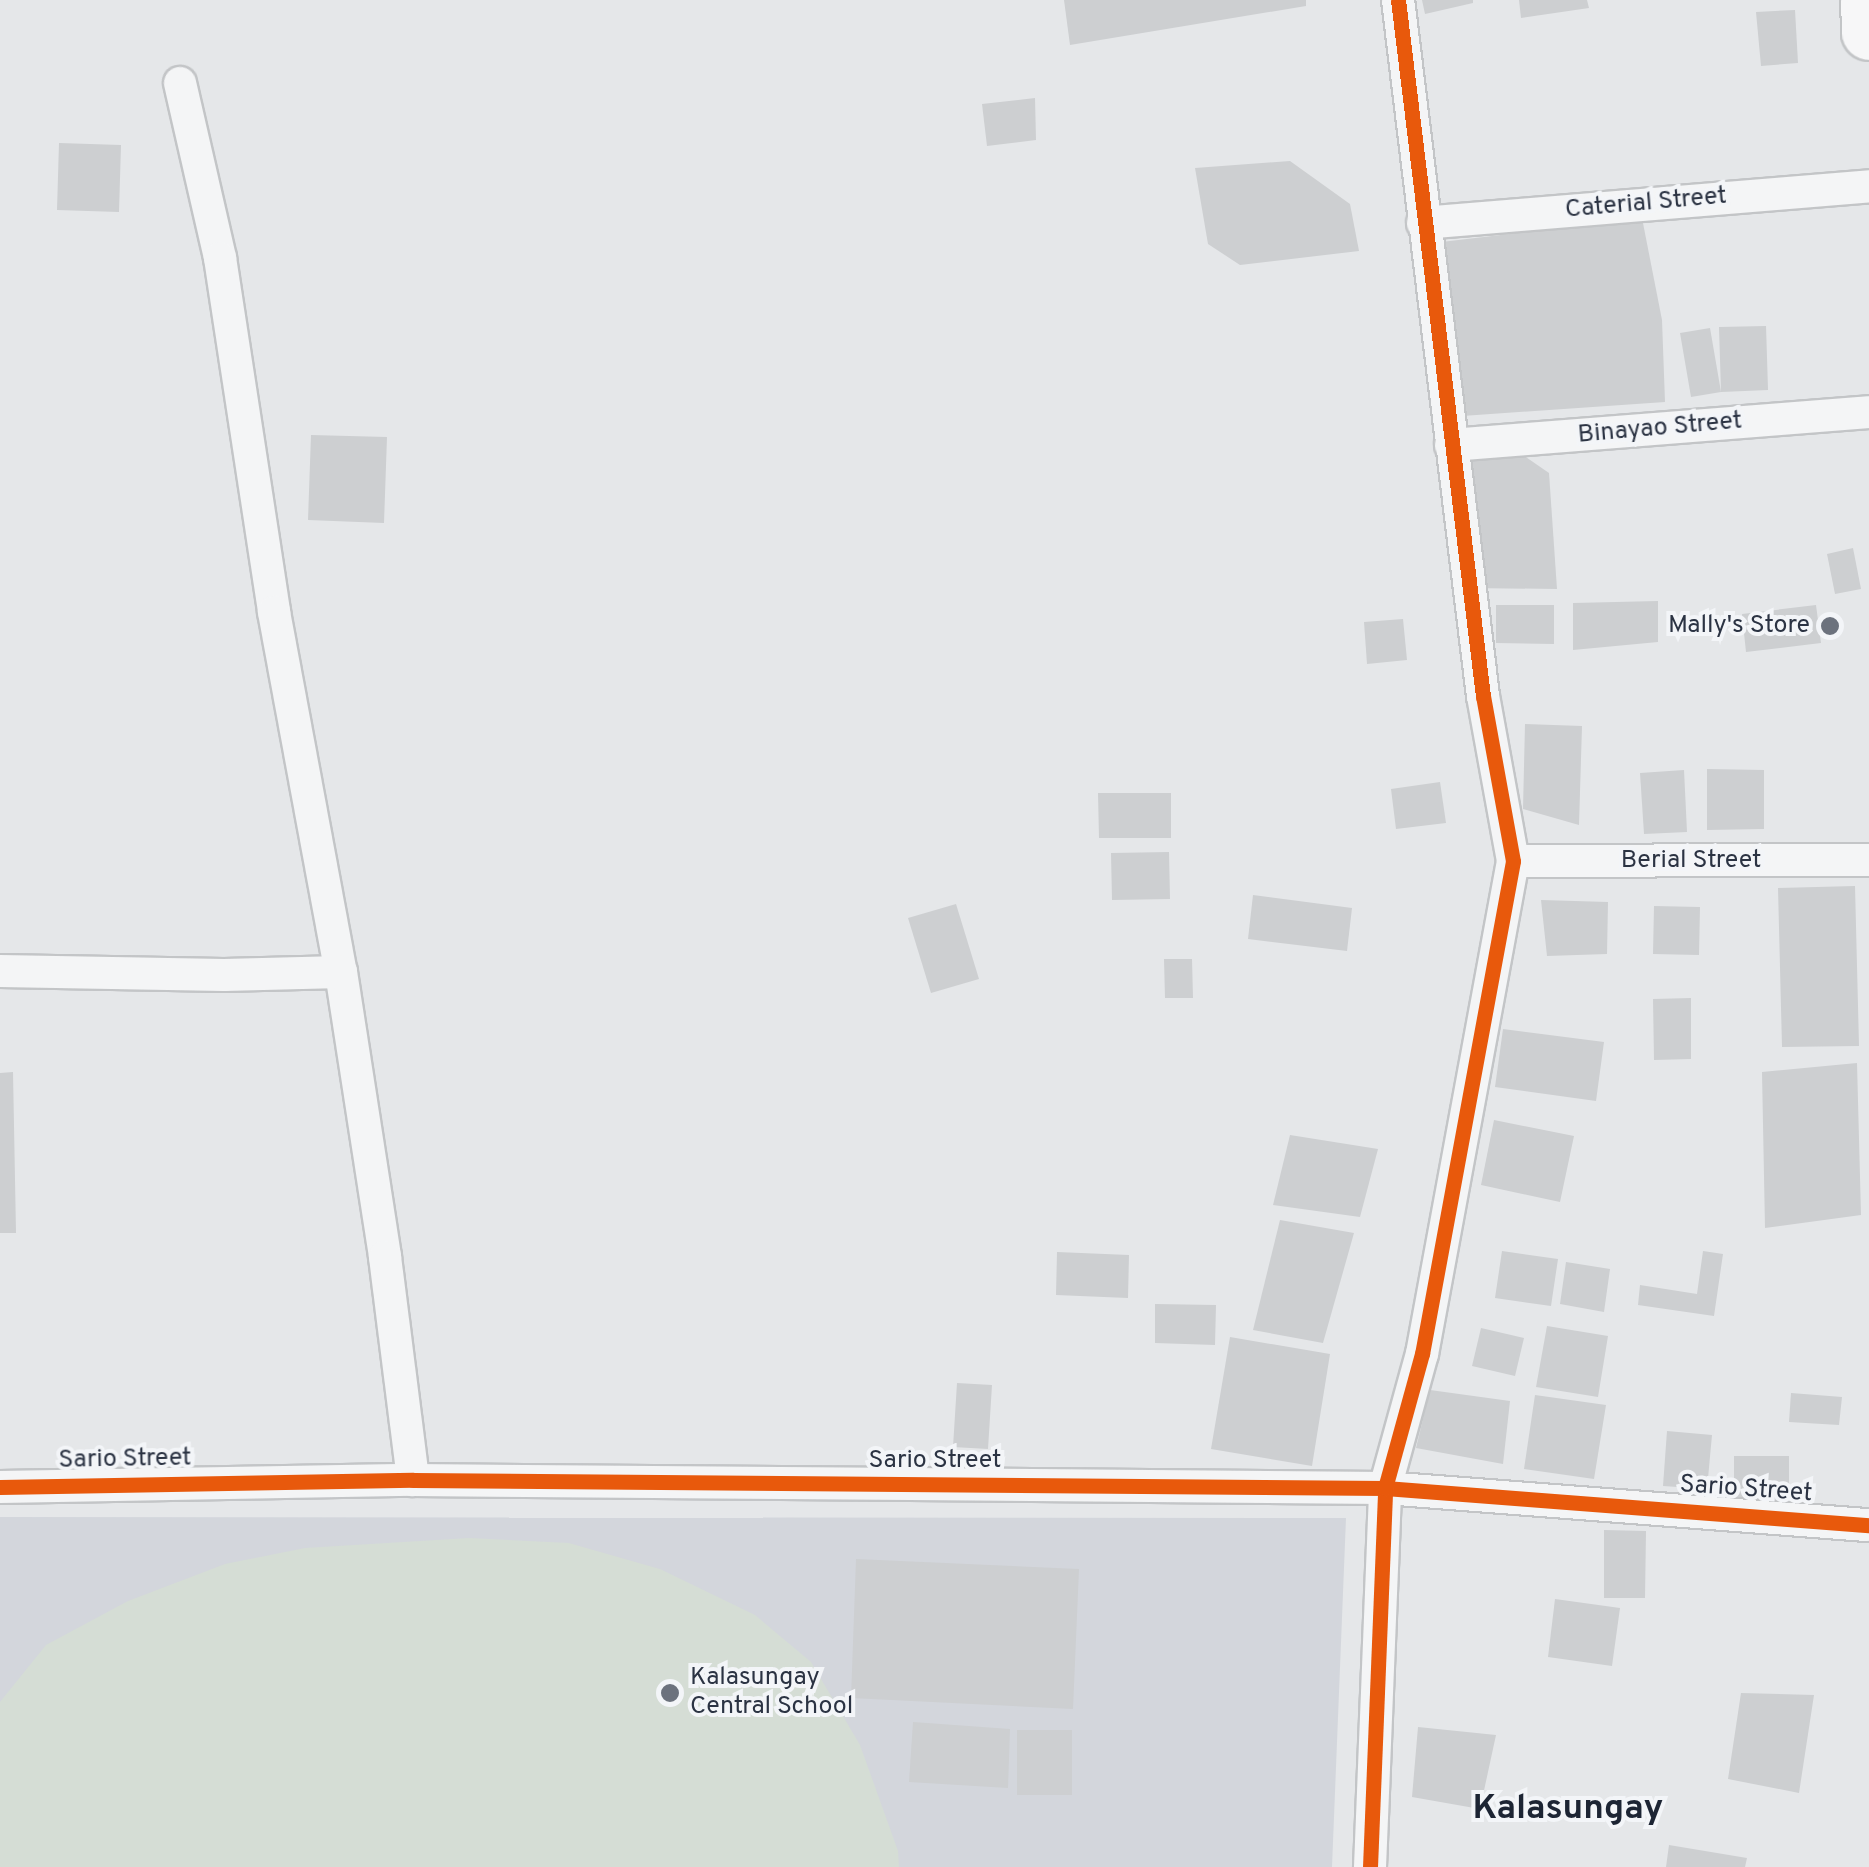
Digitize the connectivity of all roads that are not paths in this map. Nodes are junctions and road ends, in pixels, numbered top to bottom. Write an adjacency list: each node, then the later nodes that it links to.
1 (1398, 0): 6 (street)
2 (1868, 0): 3 (highway)
3 (1869, 32)
4 (180, 83): 12 (street)
5 (1869, 186): 6 (street, Caterial Street)
6 (1424, 222): 8 (street)
7 (1869, 412): 8 (street, Binayao Street)
8 (1451, 445): 10 (street)
9 (1869, 860): 10 (street, Berial Street)
10 (1514, 861): 15 (street)
11 (0, 971): 12 (street)
12 (341, 972): 13 (street)
13 (413, 1480): 14 (street, Sario Street); 15 (street, Sario Street)
14 (0, 1487)
15 (1385, 1488): 16 (street, Sario Street); 17 (street)
16 (1869, 1525)
17 (1370, 1867)

